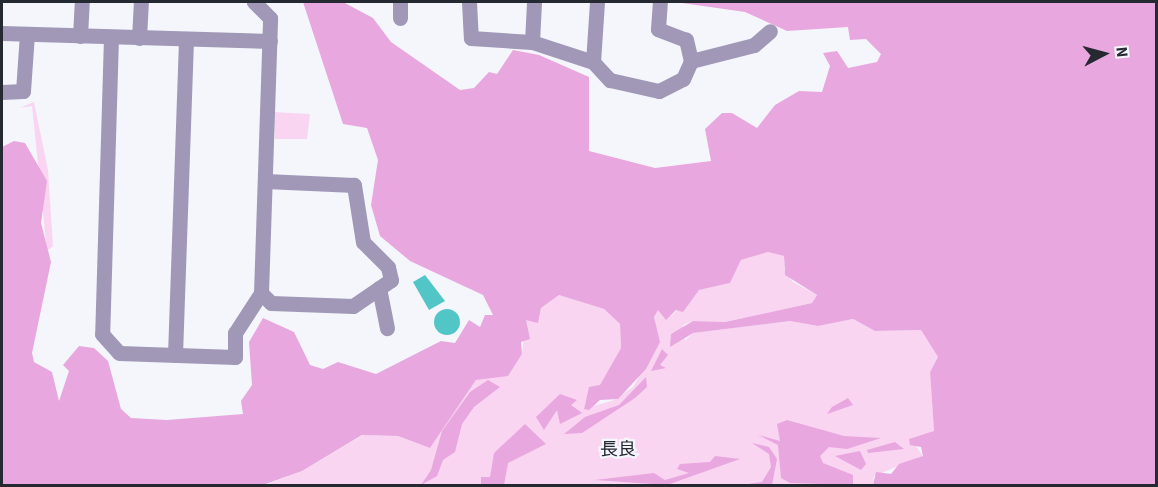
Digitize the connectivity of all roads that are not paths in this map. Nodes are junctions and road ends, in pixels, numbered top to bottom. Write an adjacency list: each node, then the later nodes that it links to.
1 (82, 2): 13 (street)
2 (141, 2): 15 (street)
3 (254, 2): 17 (street)
4 (400, 2): 9 (street)
5 (469, 2): 18 (street)
6 (534, 2): 18 (street)
7 (597, 2): 20 (street)
8 (660, 2): 19 (street)
9 (400, 18)
10 (770, 31): 19 (street)
11 (2, 33): 12 (street)
12 (27, 34): 13 (street); 21 (street)
13 (80, 36): 14 (street)
14 (111, 37): 15 (street); 26 (street)
15 (139, 38): 16 (street)
16 (186, 39): 17 (street); 26 (street)
17 (270, 41): 22 (street)
18 (532, 42): 20 (street)
19 (692, 61): 20 (street)
20 (593, 62)
21 (2, 92)
22 (265, 180): 23 (street); 24 (street)
23 (380, 288): 24 (street); 25 (street)
24 (261, 293): 26 (street)
25 (387, 328)
26 (175, 355)

